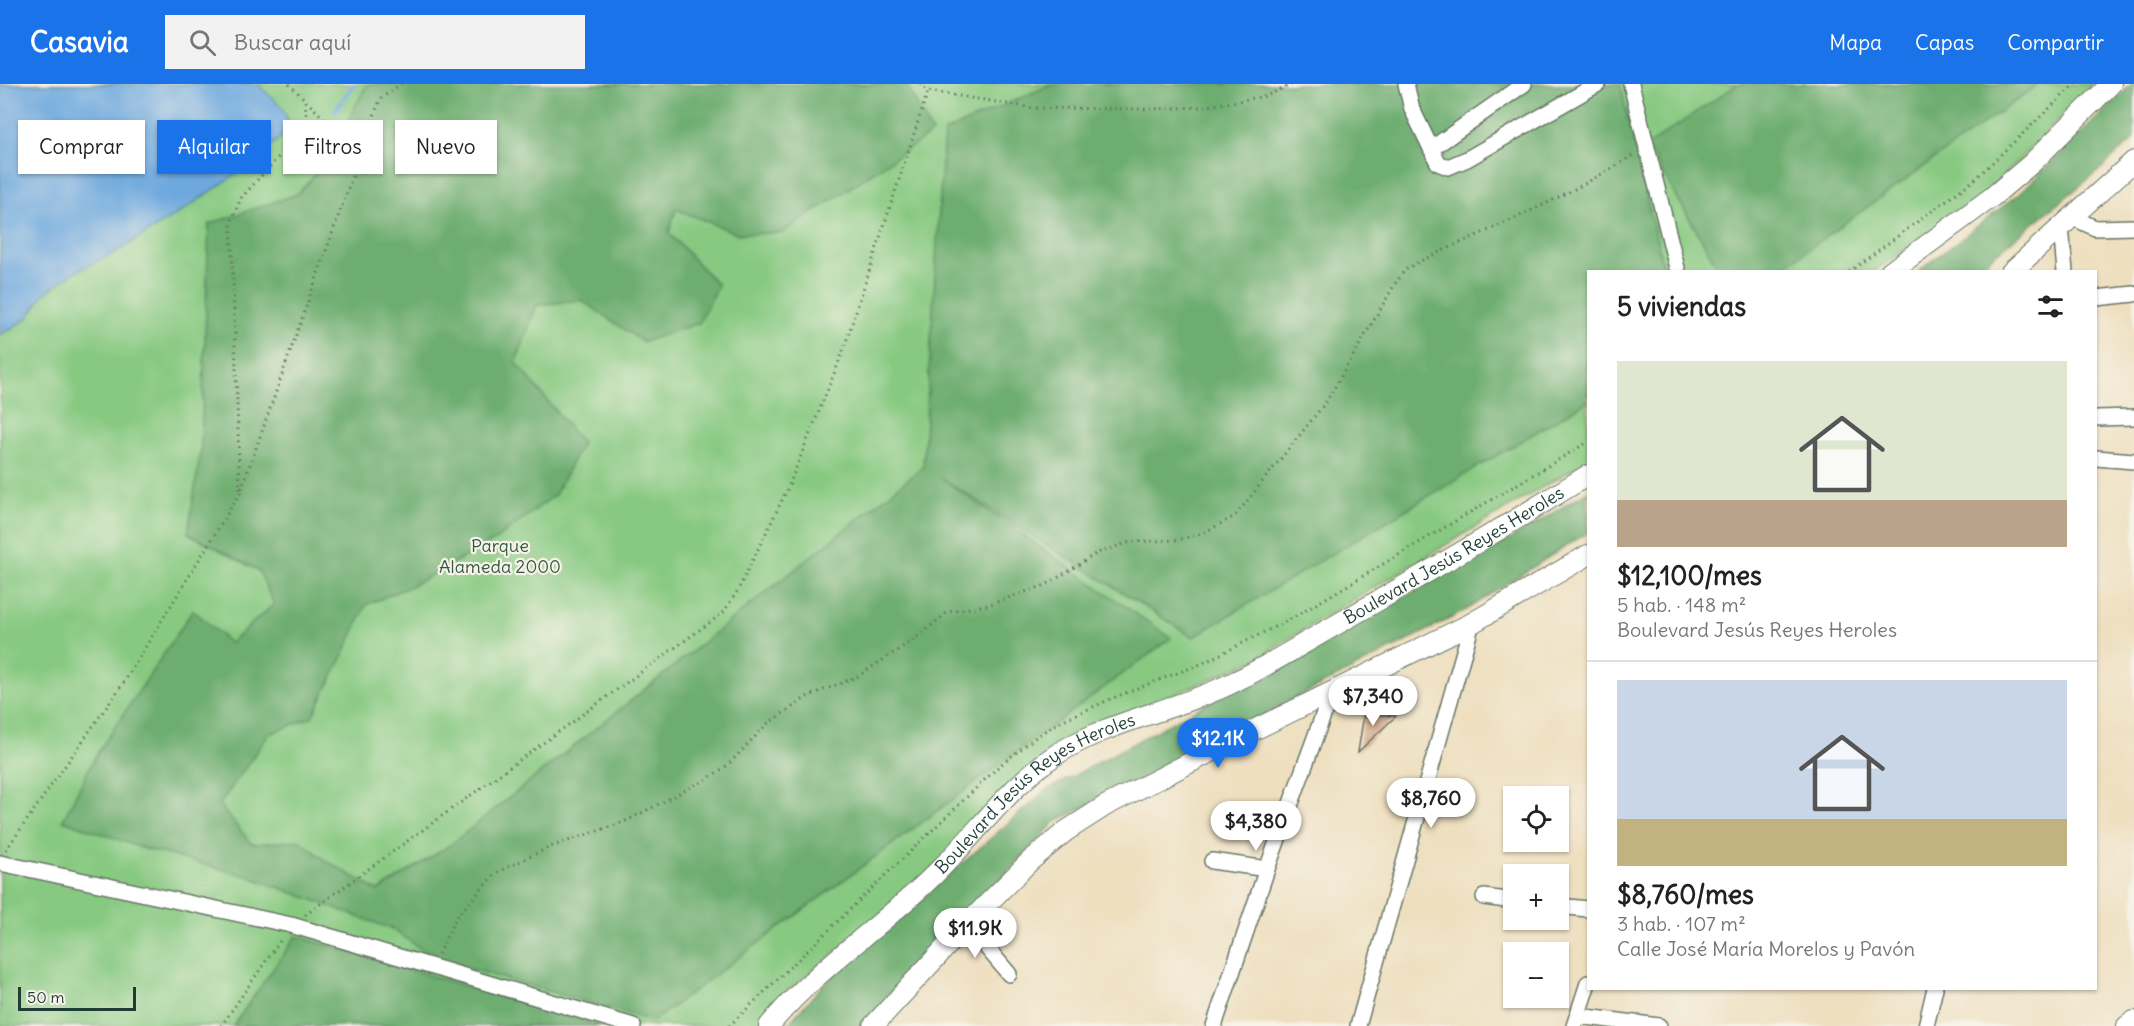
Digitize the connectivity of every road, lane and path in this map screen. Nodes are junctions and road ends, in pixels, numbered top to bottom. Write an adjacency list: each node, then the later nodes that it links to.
1 (289, 84): 12 (path)
2 (401, 84): 14 (path)
3 (920, 84): 11 (path)
4 (1293, 84): 11 (path)
5 (1406, 84): 16 (street)
6 (1524, 84): 16 (street)
7 (1598, 84): 16 (street)
8 (1632, 84): 15 (street)
9 (2076, 84): 22 (path)
10 (2111, 84): 23 (main road)
11 (928, 91): 46 (path)
12 (305, 99): 13 (path); 34 (path)
13 (326, 120)
14 (372, 120)
15 (1647, 146): 21 (street); 47 (path)
16 (1431, 149)
17 (2134, 161): 19 (main road)
18 (353, 174): 34 (path)
19 (2067, 222): 20 (street); 24 (main road); 25 (street)
20 (2134, 227)
21 (1677, 270)
22 (1852, 270)
23 (1893, 270)
24 (2013, 270)
25 (2065, 270)
26 (2134, 294): 27 (street)
27 (2097, 298)
28 (2134, 417): 29 (street)
29 (2097, 418)
30 (1587, 443): 55 (path)
31 (2097, 458): 32 (street)
32 (2134, 460)
33 (1587, 476): 56 (main road, Boulevard Jesús Reyes Heroles)
34 (240, 493): 38 (path)
35 (1587, 556): 36 (main road)
36 (1472, 623): 37 (main road); 59 (street)
37 (1332, 691): 40 (street); 45 (main road)
38 (0, 861): 46 (street)
39 (1212, 861): 40 (street)
40 (1267, 869): 58 (street)
41 (1484, 897): 42 (street)
42 (1503, 900)
43 (1569, 907): 44 (street)
44 (1587, 909)
45 (967, 924): 48 (street); 57 (main road)
46 (291, 925): 47 (street); 53 (path)
47 (432, 966): 54 (street)
48 (1009, 974)
49 (1587, 985): 51 (street)
50 (1935, 990): 61 (street)
51 (1576, 1021): 60 (street)
52 (2134, 1022): 62 (main road)
53 (221, 1026)
54 (633, 1026)
55 (729, 1026)
56 (769, 1026)
57 (873, 1026)
58 (1214, 1026)
59 (1358, 1026)
60 (1659, 1026)
61 (1926, 1026)
62 (2127, 1026)

